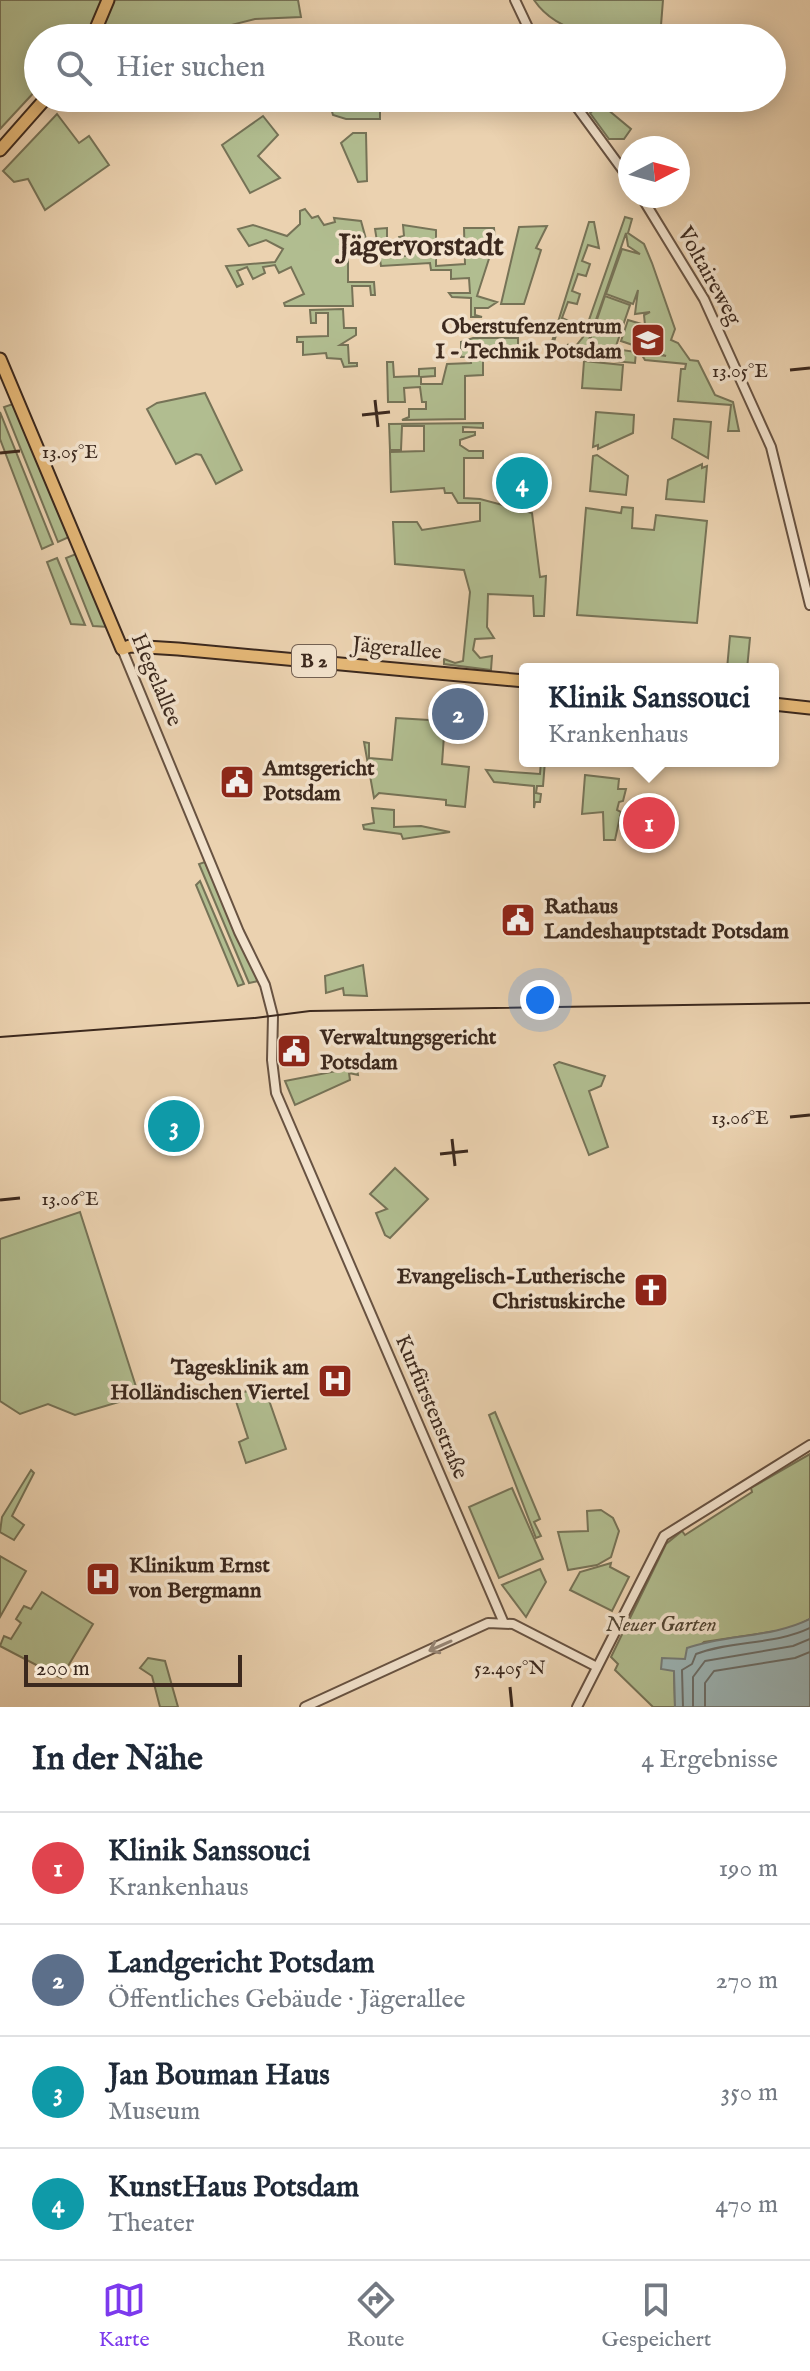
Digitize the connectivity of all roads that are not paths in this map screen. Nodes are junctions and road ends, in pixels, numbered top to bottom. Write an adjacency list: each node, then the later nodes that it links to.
1 (108, 0): 3 (main road)
2 (515, 0): 4 (street)
3 (98, 24)
4 (526, 24)
5 (34, 112): 7 (main road)
6 (580, 112): 8 (street)
7 (0, 150)
8 (618, 164)
9 (648, 208): 11 (street, Voltaireweg)
10 (0, 359): 12 (main road, Hegelallee)
11 (810, 605)
12 (122, 649): 13 (main road, Jägerallee / B 2); 16 (street, Hegelallee)
13 (519, 680)
14 (779, 705): 15 (main road)
15 (810, 708)
16 (273, 1016): 18 (street, Kurfürstenstraße)
17 (810, 1445): 19 (street)
18 (503, 1621): 19 (street); 20 (street, one-way to 20)
19 (597, 1667): 21 (street)
20 (305, 1707)
21 (577, 1707)

